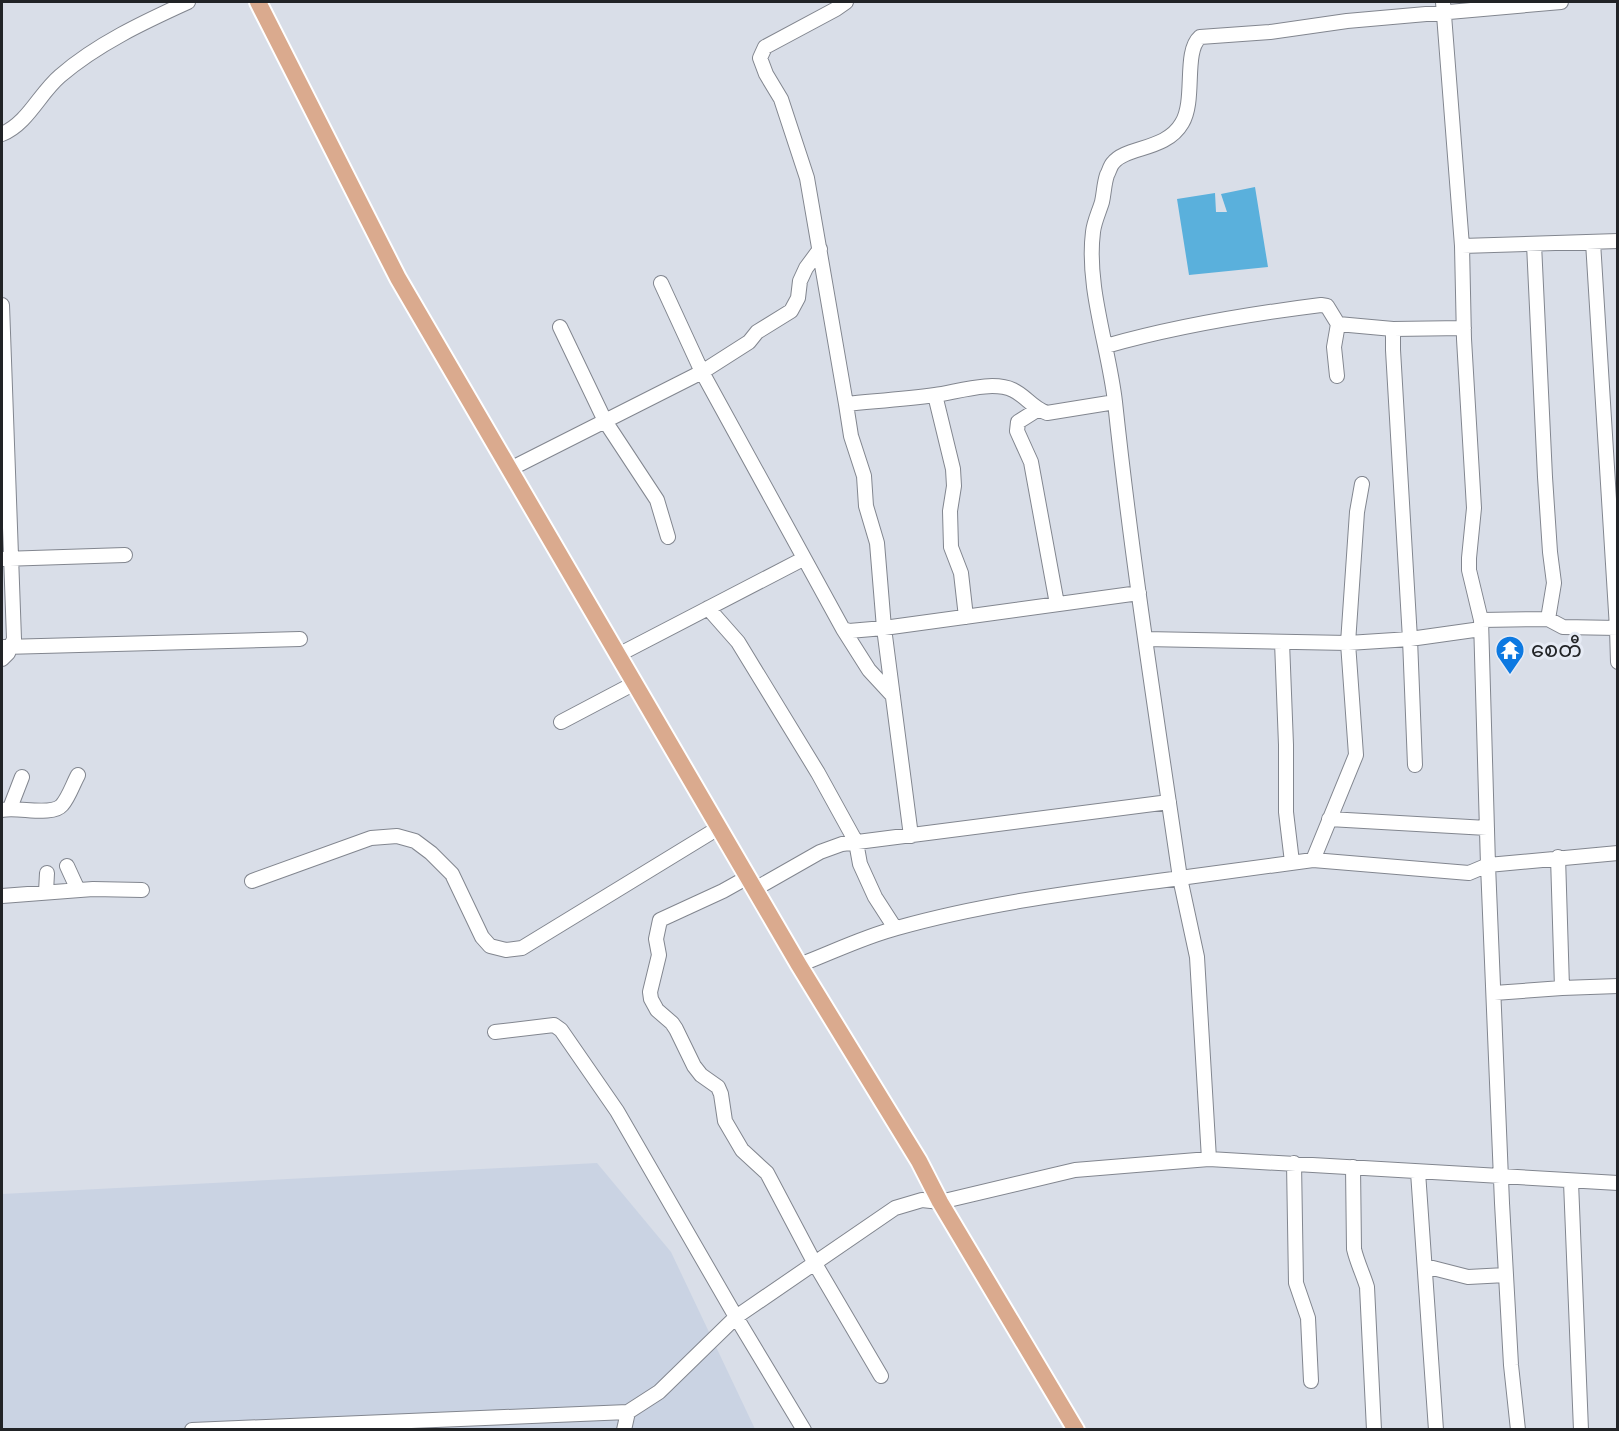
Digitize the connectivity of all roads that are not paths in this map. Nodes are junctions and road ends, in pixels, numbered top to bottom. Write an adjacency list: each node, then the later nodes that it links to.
1 (188, 2): 6 (street)
2 (258, 2): 26 (main road)
3 (846, 2): 11 (street)
4 (1561, 2): 5 (street)
5 (1443, 7): 10 (street); 18 (street)
6 (2, 134)
7 (1617, 241): 8 (street)
8 (1593, 242): 9 (street); 40 (street)
9 (1534, 243): 10 (street); 37 (street)
10 (1462, 246): 16 (street)
11 (820, 249): 19 (street); 23 (street)
12 (661, 283): 19 (street)
13 (2, 305): 27 (street)
14 (1338, 324): 17 (street); 18 (street); 20 (street)
15 (560, 327): 25 (street)
16 (1464, 328): 17 (street); 38 (street)
17 (1393, 329): 44 (street)
18 (1106, 346): 22 (street)
19 (702, 372): 25 (street); 32 (street)
20 (1337, 376)
21 (935, 395): 23 (street); 24 (street); 36 (street)
22 (1115, 402): 24 (street); 33 (street)
23 (846, 404): 39 (street)
24 (1037, 410): 34 (street)
25 (605, 421): 26 (street); 29 (street)
26 (510, 469): 48 (main road)
27 (5, 478): 31 (street)
28 (1362, 484): 46 (street)
29 (668, 537)
30 (125, 555): 31 (street)
31 (6, 558): 47 (street)
32 (803, 559): 35 (street); 41 (street)
33 (1139, 593): 34 (street); 43 (street)
34 (1057, 604): 36 (street)
35 (708, 608): 48 (street); 63 (street)
36 (966, 617): 39 (street)
37 (1548, 619): 38 (street); 40 (street)
38 (1481, 625): 44 (street); 61 (street)
39 (884, 628): 41 (street); 52 (street)
40 (1617, 628): 50 (street)
41 (843, 629): 52 (street)
42 (300, 639): 47 (street)
43 (1145, 639): 45 (street); 57 (street)
44 (1410, 639): 46 (street); 54 (street)
45 (1282, 642): 46 (street); 67 (street)
46 (1348, 643): 59 (street)
47 (6, 647): 49 (street)
48 (618, 655): 51 (main road)
49 (2, 659)
50 (1617, 662)
51 (635, 683): 53 (street); 60 (main road)
52 (893, 696): 62 (street)
53 (561, 722)
54 (1415, 765)
55 (78, 774): 58 (street)
56 (22, 777): 58 (street)
57 (1169, 802): 62 (street); 71 (street)
58 (6, 809)
59 (1329, 819): 61 (street); 66 (street)
60 (720, 827): 72 (street); 73 (main road)
61 (1487, 828): 68 (street)
62 (910, 836): 63 (street)
63 (856, 842): 73 (street); 78 (street)
64 (1617, 853): 65 (street)
65 (1558, 857): 68 (street); 81 (street)
66 (1313, 860): 67 (street); 68 (street)
67 (1292, 862): 71 (street)
68 (1488, 865): 82 (street)
69 (67, 866): 74 (street)
70 (47, 873): 76 (street)
71 (1180, 878): 78 (street); 84 (street)
72 (252, 881)
73 (752, 883): 79 (main road); 92 (street)
74 (78, 890): 75 (street); 76 (street)
75 (142, 890)
76 (46, 892): 77 (street)
77 (2, 896)
78 (895, 928): 79 (street)
79 (799, 965): 91 (main road)
80 (1617, 986): 81 (street)
81 (1562, 988): 82 (street)
82 (1494, 993): 88 (street)
83 (495, 1032): 95 (street)
84 (1209, 1159): 85 (street); 91 (street)
85 (1294, 1163): 86 (street); 97 (street)
86 (1353, 1167): 87 (street); 103 (street)
87 (1418, 1172): 88 (street); 93 (street)
88 (1502, 1177): 89 (street); 94 (street)
89 (1571, 1182): 90 (street); 106 (street)
90 (1617, 1183)
91 (940, 1202): 92 (street); 102 (main road)
92 (814, 1262): 95 (street); 96 (street)
93 (1425, 1266): 94 (street); 104 (street)
94 (1506, 1275): 105 (street)
95 (736, 1317): 98 (street); 101 (street)
96 (881, 1376)
97 (1311, 1382)
98 (628, 1412): 99 (street); 100 (street)
99 (192, 1430)
100 (624, 1430)
101 (804, 1430)
102 (1076, 1430)
103 (1374, 1430)
104 (1436, 1430)
105 (1518, 1430)
106 (1581, 1430)

